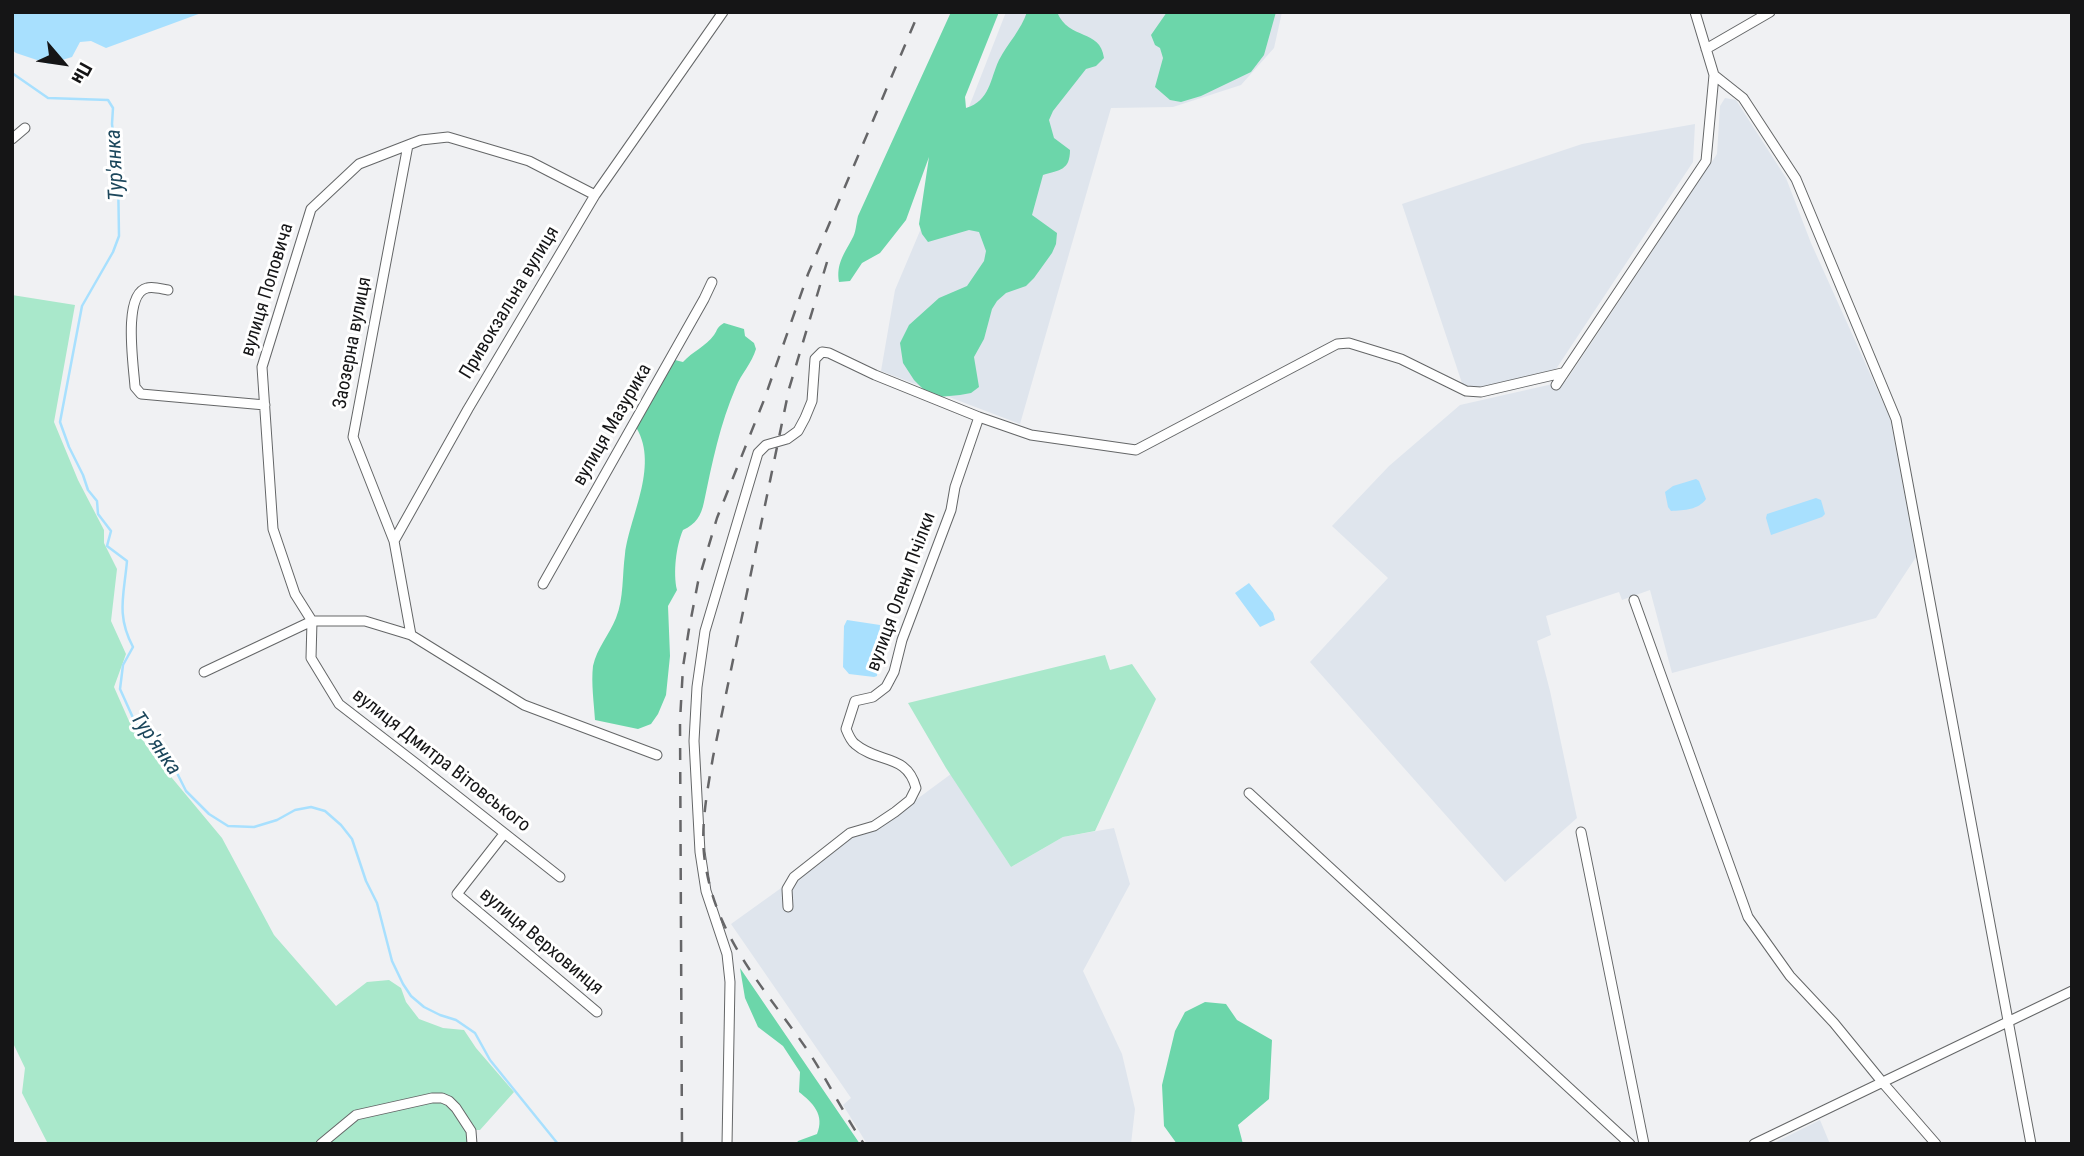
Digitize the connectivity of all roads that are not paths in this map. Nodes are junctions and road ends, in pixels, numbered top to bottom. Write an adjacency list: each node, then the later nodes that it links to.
1 (723, 12): 9 (street, Привокзальна вулиця)
2 (1695, 12): 4 (street)
3 (1770, 12): 4 (street)
4 (1706, 49): 5 (street)
5 (1714, 75): 12 (street); 30 (street)
6 (25, 128): 7 (street)
7 (12, 139)
8 (408, 145): 9 (street, вулиця Поповича); 14 (street, вулиця Поповича); 16 (street, Заозерна вулиця)
9 (595, 195): 16 (street, Привокзальна вулиця)
10 (712, 282): 17 (street, вулиця Мазурика)
11 (168, 290): 14 (street)
12 (1562, 373): 13 (street); 15 (street)
13 (1556, 385)
14 (265, 405): 19 (street, вулиця Поповича)
15 (979, 417): 27 (street, вулиця Олени Пчілки); 34 (street)
16 (394, 541): 20 (street)
17 (543, 584)
18 (1634, 600): 31 (street)
19 (312, 621): 20 (street); 21 (street); 25 (street, вулиця Дмитра Вітовського)
20 (411, 635): 22 (street)
21 (204, 673)
22 (657, 755)
23 (1249, 793): 35 (street)
24 (1581, 832): 36 (street)
25 (504, 834): 26 (street, вулиця Дмитра Вітовського); 29 (street, вулиця Верховинця)
26 (560, 877)
27 (788, 907)
28 (2072, 991): 30 (street)
29 (597, 1012)
30 (2008, 1022): 31 (street); 39 (street)
31 (1882, 1083): 37 (street); 38 (street)
32 (321, 1144): 33 (street)
33 (472, 1144)
34 (727, 1144)
35 (1630, 1144)
36 (1644, 1144)
37 (1754, 1144)
38 (1936, 1144)
39 (2031, 1144)

